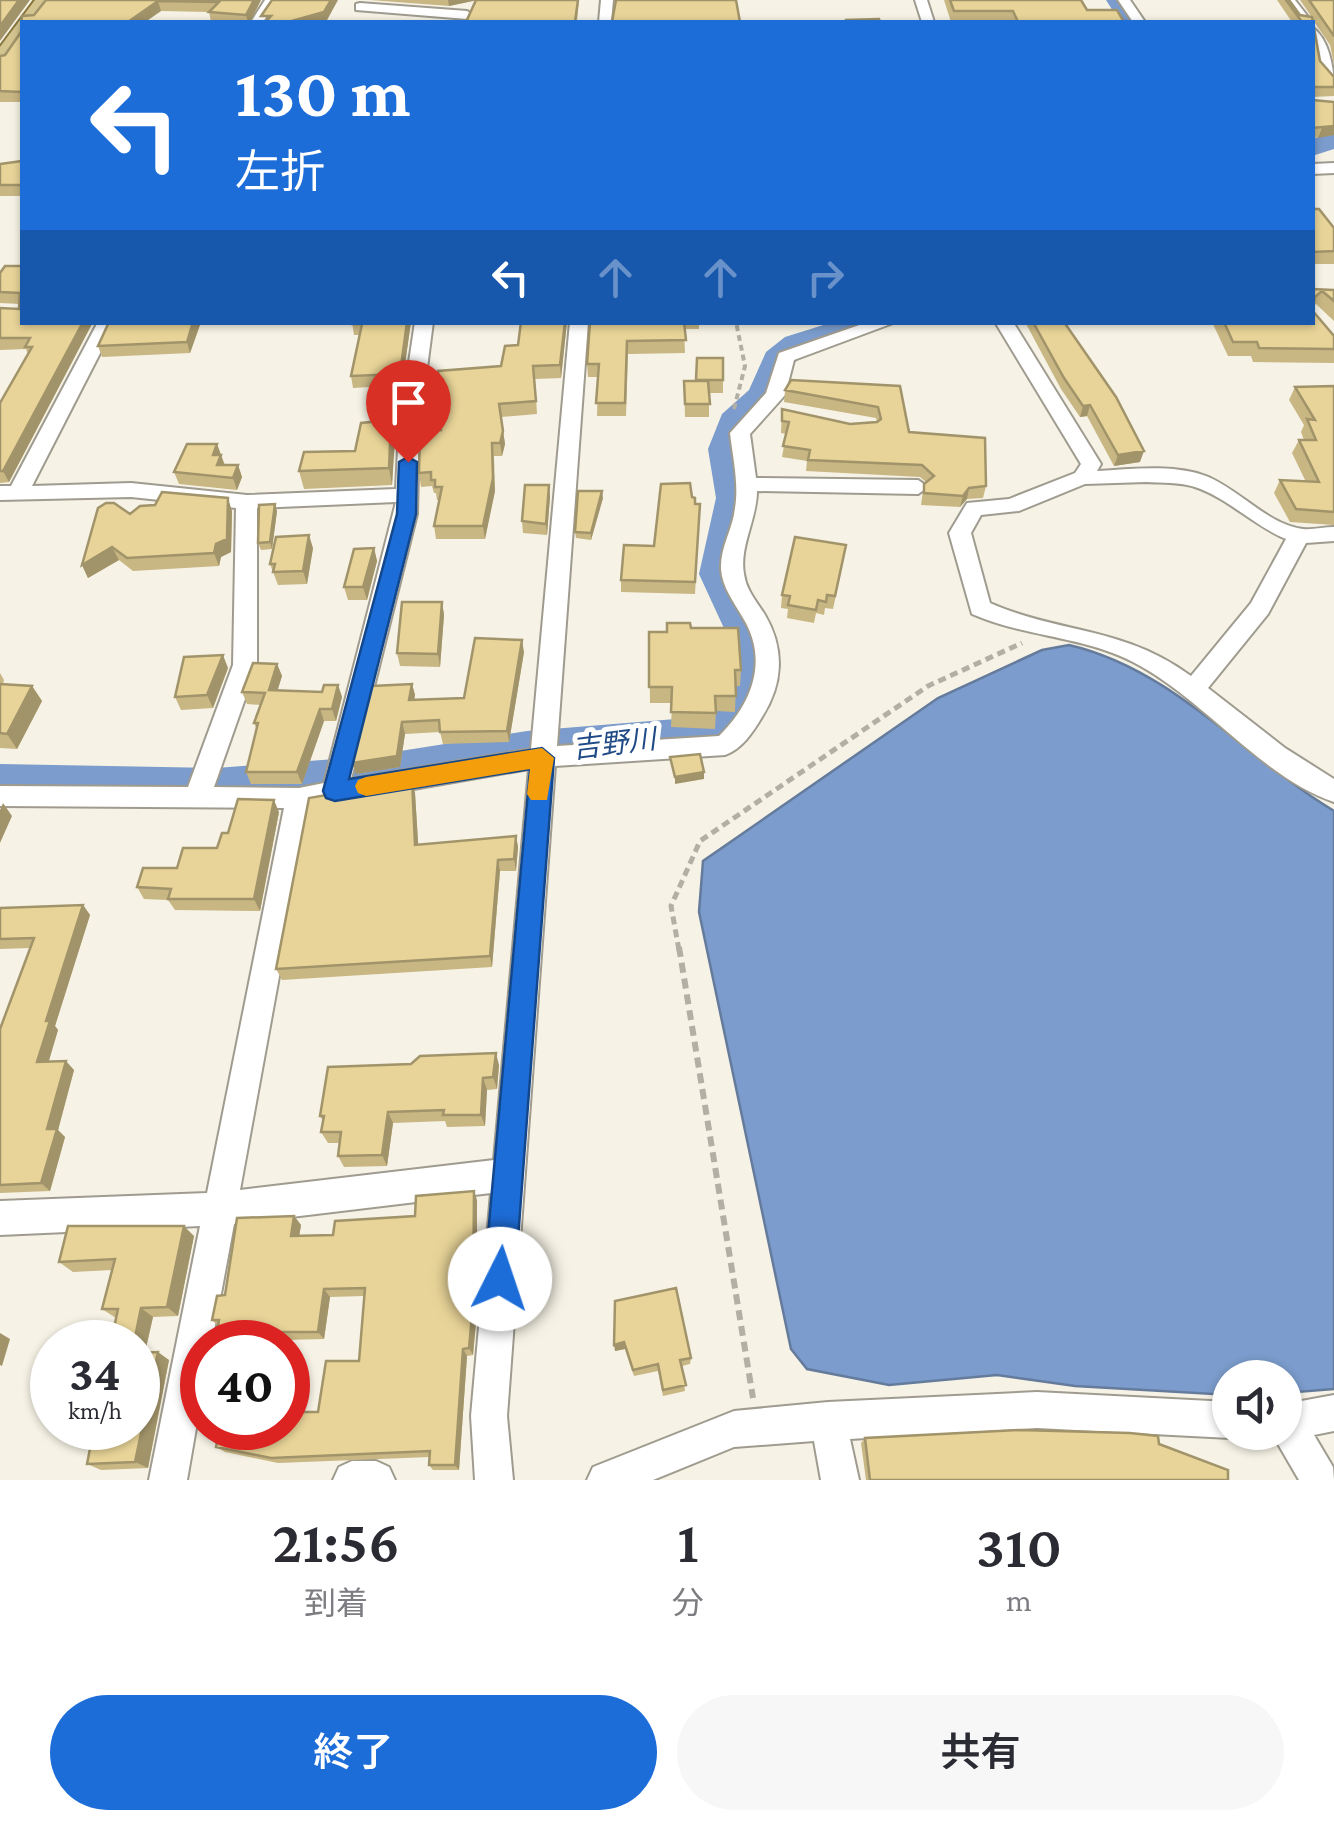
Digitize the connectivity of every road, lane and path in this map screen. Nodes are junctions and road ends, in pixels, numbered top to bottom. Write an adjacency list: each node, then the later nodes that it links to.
1 (44, 0): 6 (main road)
2 (470, 0): 5 (street)
3 (1288, 0): 7 (street)
4 (360, 7): 5 (street)
5 (469, 19)
6 (29, 20)
7 (1304, 20)
8 (20, 32): 10 (main road)
9 (1315, 38): 11 (street)
10 (0, 59)
11 (1334, 84)
12 (104, 325): 22 (street)
13 (424, 325): 23 (street)
14 (579, 325): 29 (street)
15 (737, 325): 18 (path)
16 (878, 325): 20 (street)
17 (1006, 325): 19 (street)
18 (728, 422)
19 (1082, 478): 26 (street); 27 (street)
20 (744, 484): 21 (street); 29 (street)
21 (918, 487)
22 (9, 493): 24 (street)
23 (407, 496): 24 (street); 30 (street)
24 (247, 502): 33 (street)
25 (1334, 534): 26 (street)
26 (1298, 536): 28 (street)
27 (1056, 628): 28 (street); 42 (path)
28 (1194, 689): 31 (street)
29 (544, 744): 30 (street); 35 (street)
30 (335, 791): 34 (street)
31 (1334, 792)
32 (0, 796): 33 (street)
33 (198, 796): 34 (street)
34 (299, 798): 36 (street)
35 (508, 1176): 36 (street); 47 (street)
36 (218, 1208): 37 (street); 44 (street)
37 (0, 1218)
38 (1334, 1414): 40 (street)
39 (1212, 1419): 41 (street)
40 (1302, 1419)
41 (828, 1420): 42 (street); 49 (street)
42 (758, 1426): 48 (street)
43 (1302, 1449): 50 (street)
44 (168, 1480)
45 (352, 1480): 46 (street)
46 (376, 1480)
47 (494, 1480)
48 (606, 1480)
49 (840, 1480)
50 (1320, 1480)

